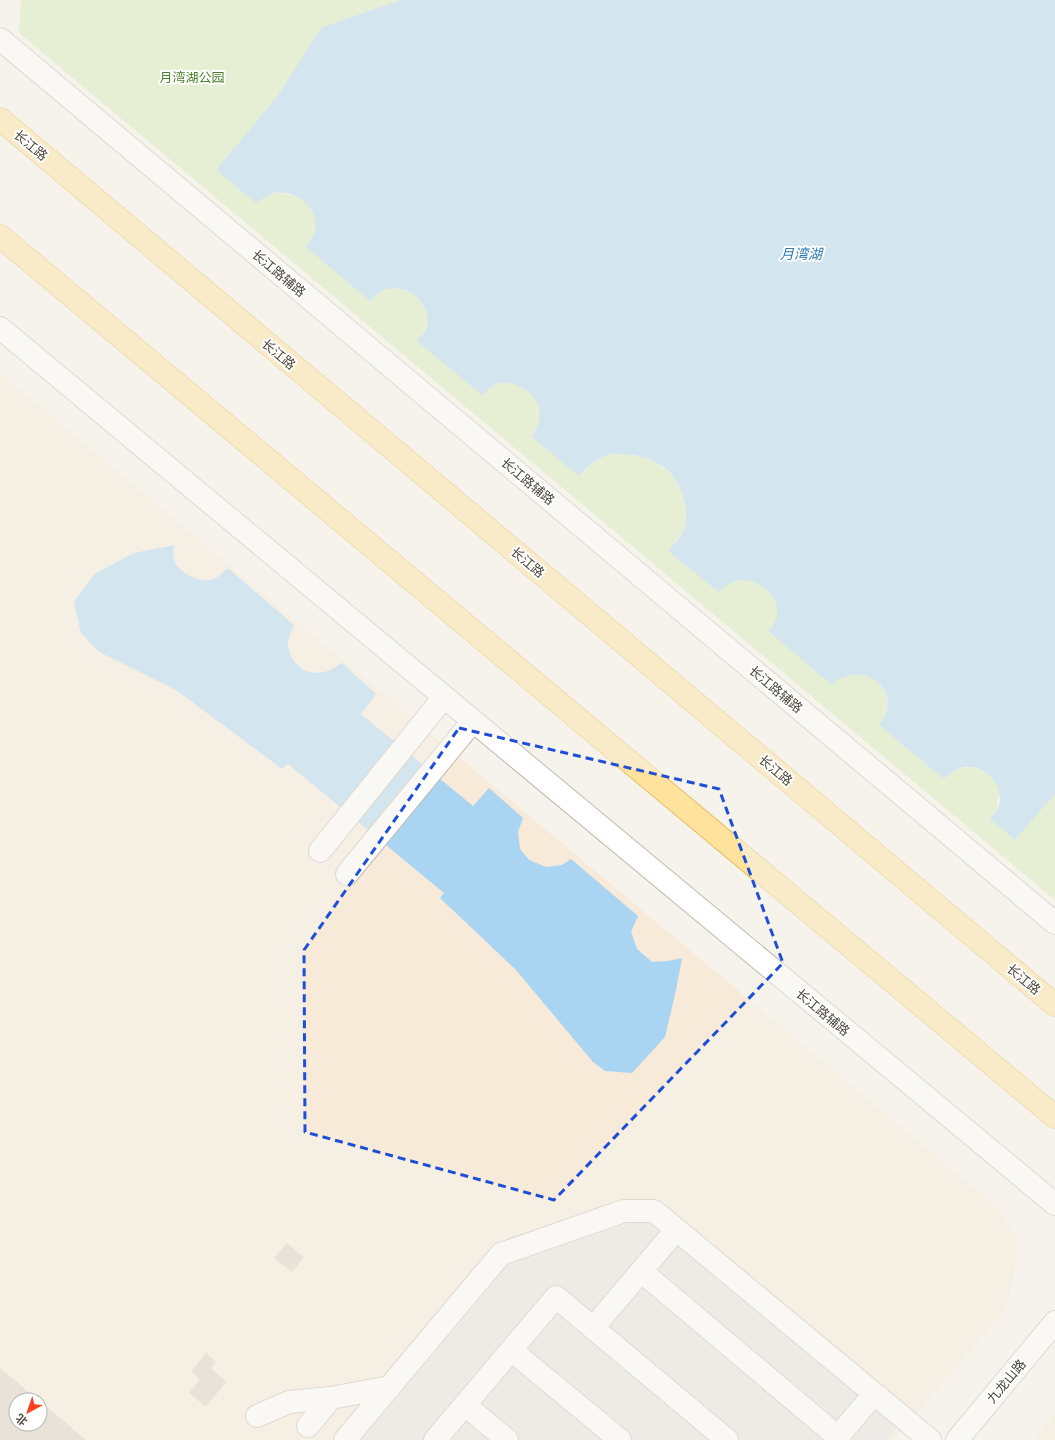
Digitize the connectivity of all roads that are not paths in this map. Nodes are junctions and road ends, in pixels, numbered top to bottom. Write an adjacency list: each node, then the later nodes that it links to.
1 (0, 39): 9 (street, 长江路辅路)
2 (0, 119): 10 (main road, 长江路)
3 (0, 236): 11 (main road)
4 (0, 328): 5 (street, 长江路辅路)
5 (444, 697): 6 (street, 长江路辅路); 7 (street)
6 (473, 722): 8 (street); 12 (street, 长江路辅路)
7 (320, 851)
8 (347, 874)
9 (1055, 923)
10 (1055, 1005)
11 (1055, 1117)
12 (1055, 1204)
13 (676, 1230): 14 (street); 18 (street); 19 (street)
14 (641, 1271): 16 (street); 24 (street)
15 (1055, 1322): 31 (street, 九龙山路)
16 (593, 1328): 17 (street); 29 (street)
17 (511, 1350): 21 (street); 28 (street)
18 (390, 1387): 20 (street); 25 (street)
19 (874, 1394): 24 (street); 30 (street)
20 (331, 1398): 22 (street); 23 (street)
21 (465, 1405): 26 (street); 27 (street)
22 (257, 1416)
23 (308, 1426)
24 (837, 1438)
25 (345, 1440)
26 (435, 1440)
27 (507, 1440)
28 (620, 1440)
29 (727, 1440)
30 (930, 1440)
31 (957, 1440)

